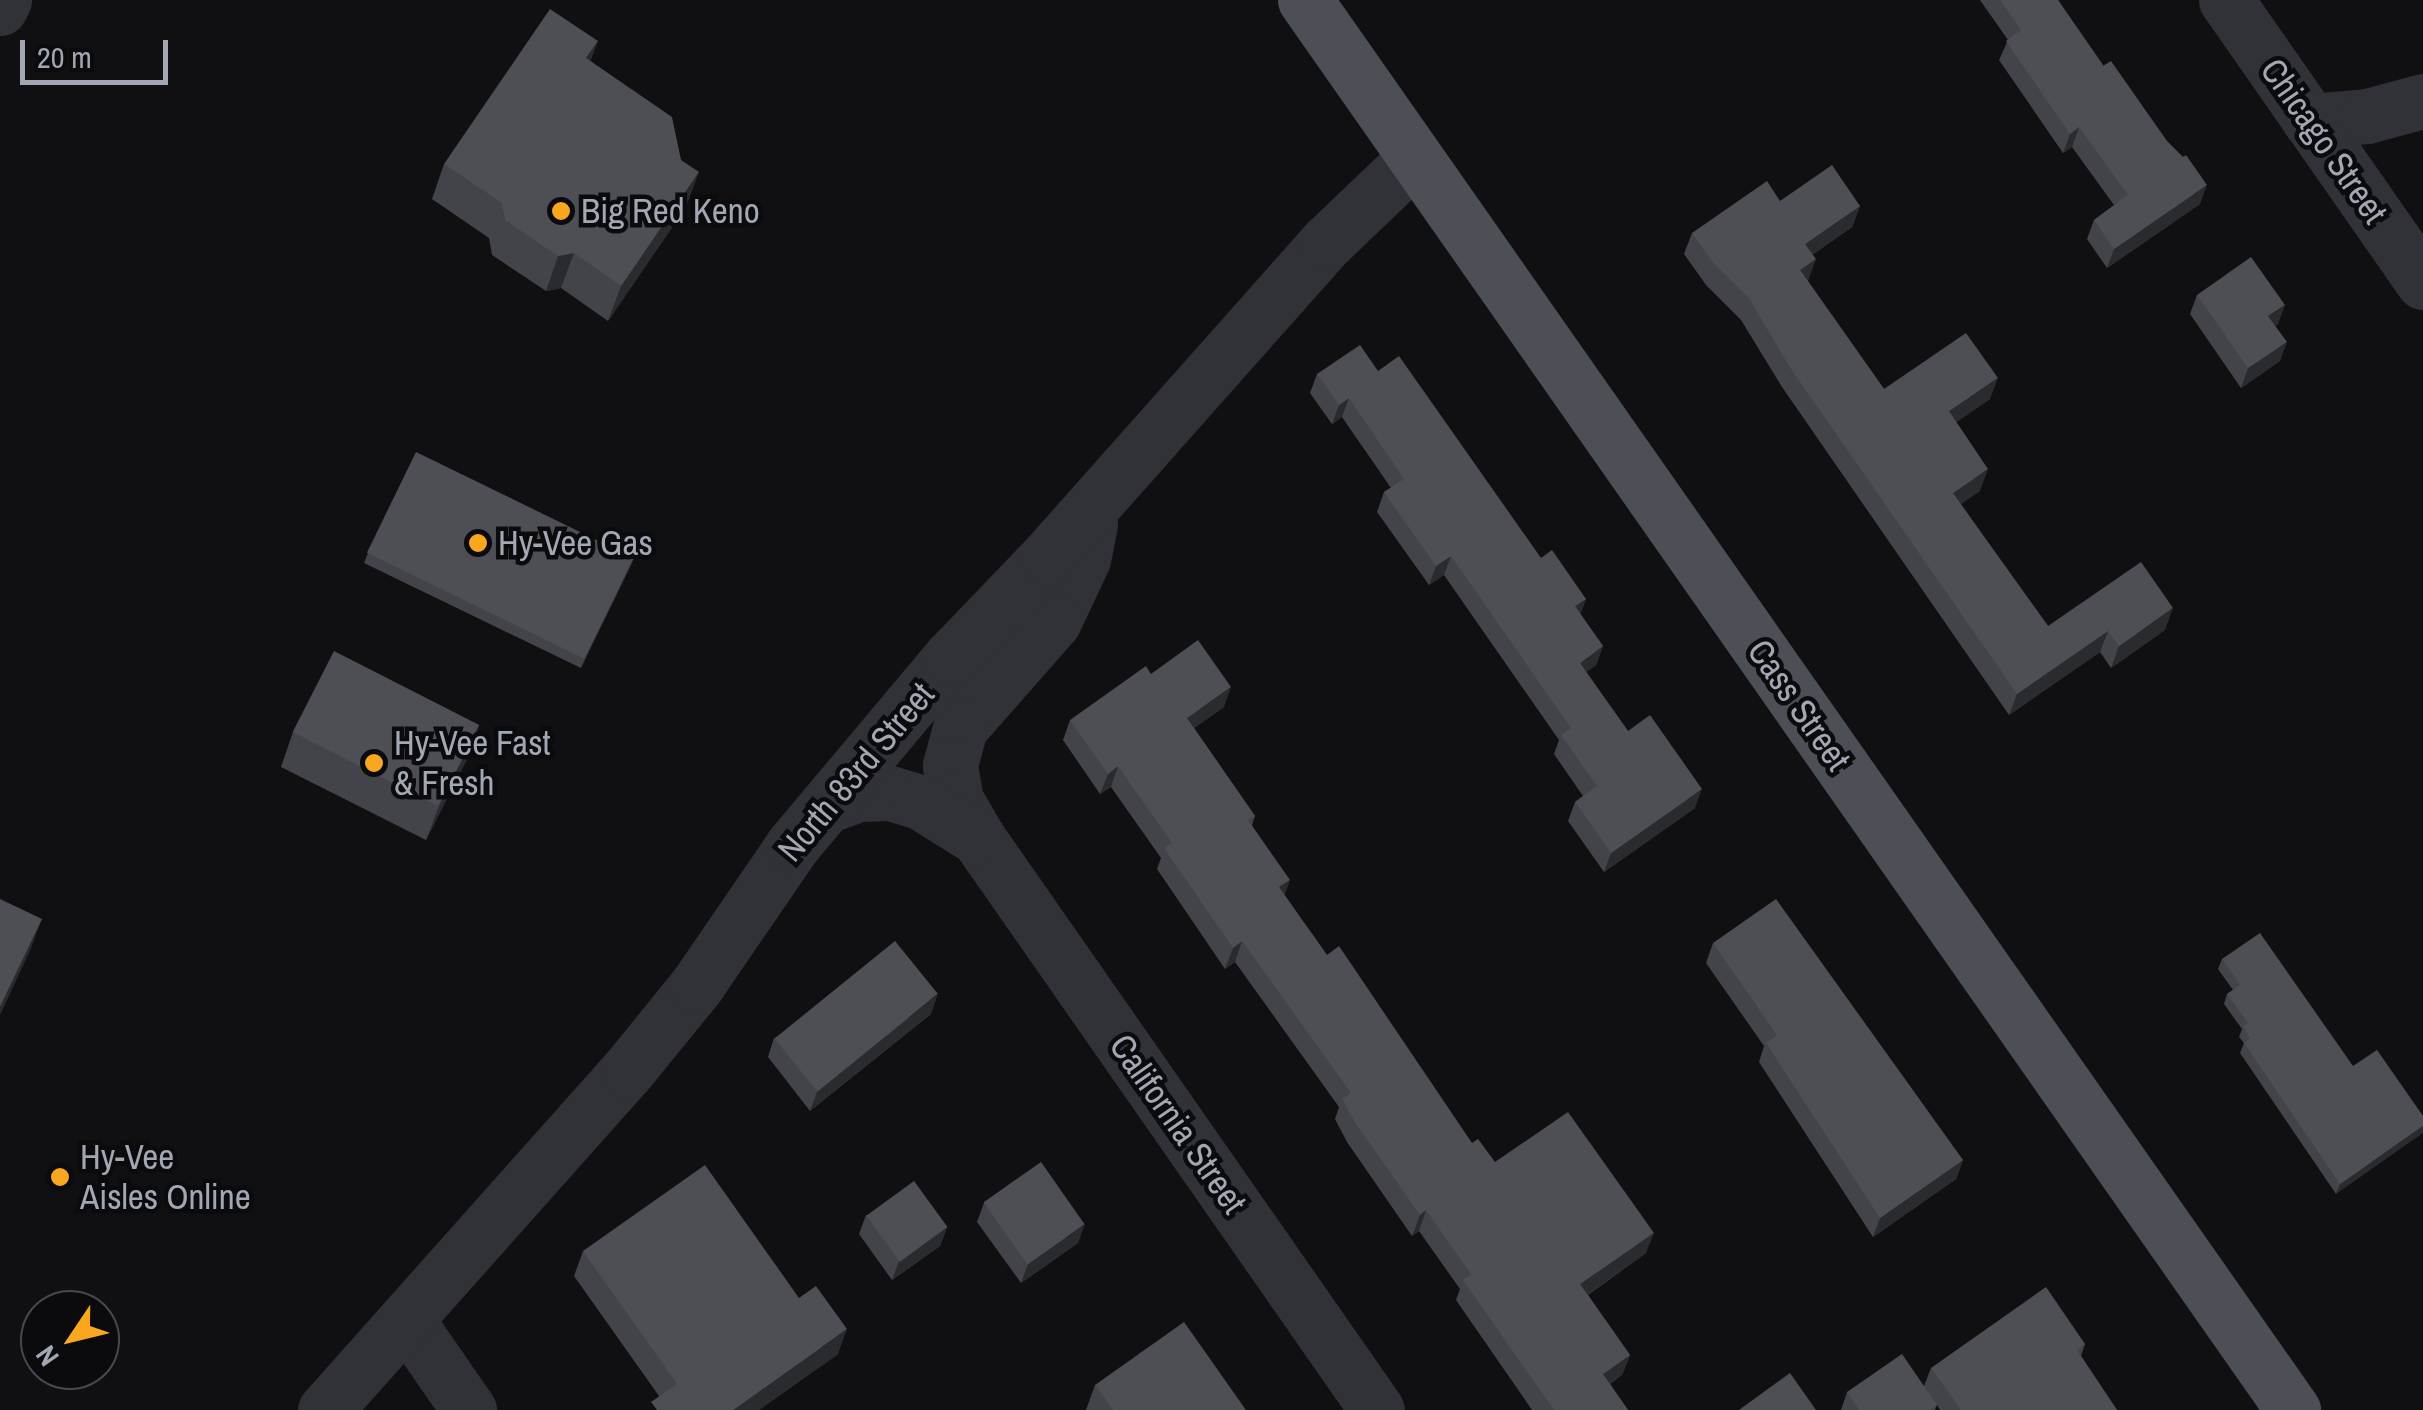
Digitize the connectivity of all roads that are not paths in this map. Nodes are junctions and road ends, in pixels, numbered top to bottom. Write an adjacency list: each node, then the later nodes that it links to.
1 (4, 0): 4 (street)
2 (1304, 0): 7 (main road, Cass Street)
3 (2226, 0): 6 (street, Chicago Street)
4 (0, 8)
5 (2423, 101): 6 (street)
6 (2310, 121): 8 (street, Chicago Street)
7 (1415, 158): 9 (street, North 83rd Street); 16 (main road, Cass Street)
8 (2423, 282)
9 (1094, 504): 10 (street, North 83rd Street); 11 (street, California Street)
10 (826, 806): 11 (street, California Street); 12 (street, North 83rd Street)
11 (978, 838): 15 (street, California Street)
12 (406, 1320): 13 (street, North 83rd Street); 14 (street)
13 (325, 1410)
14 (470, 1410)
15 (1377, 1410)
16 (2293, 1410)

